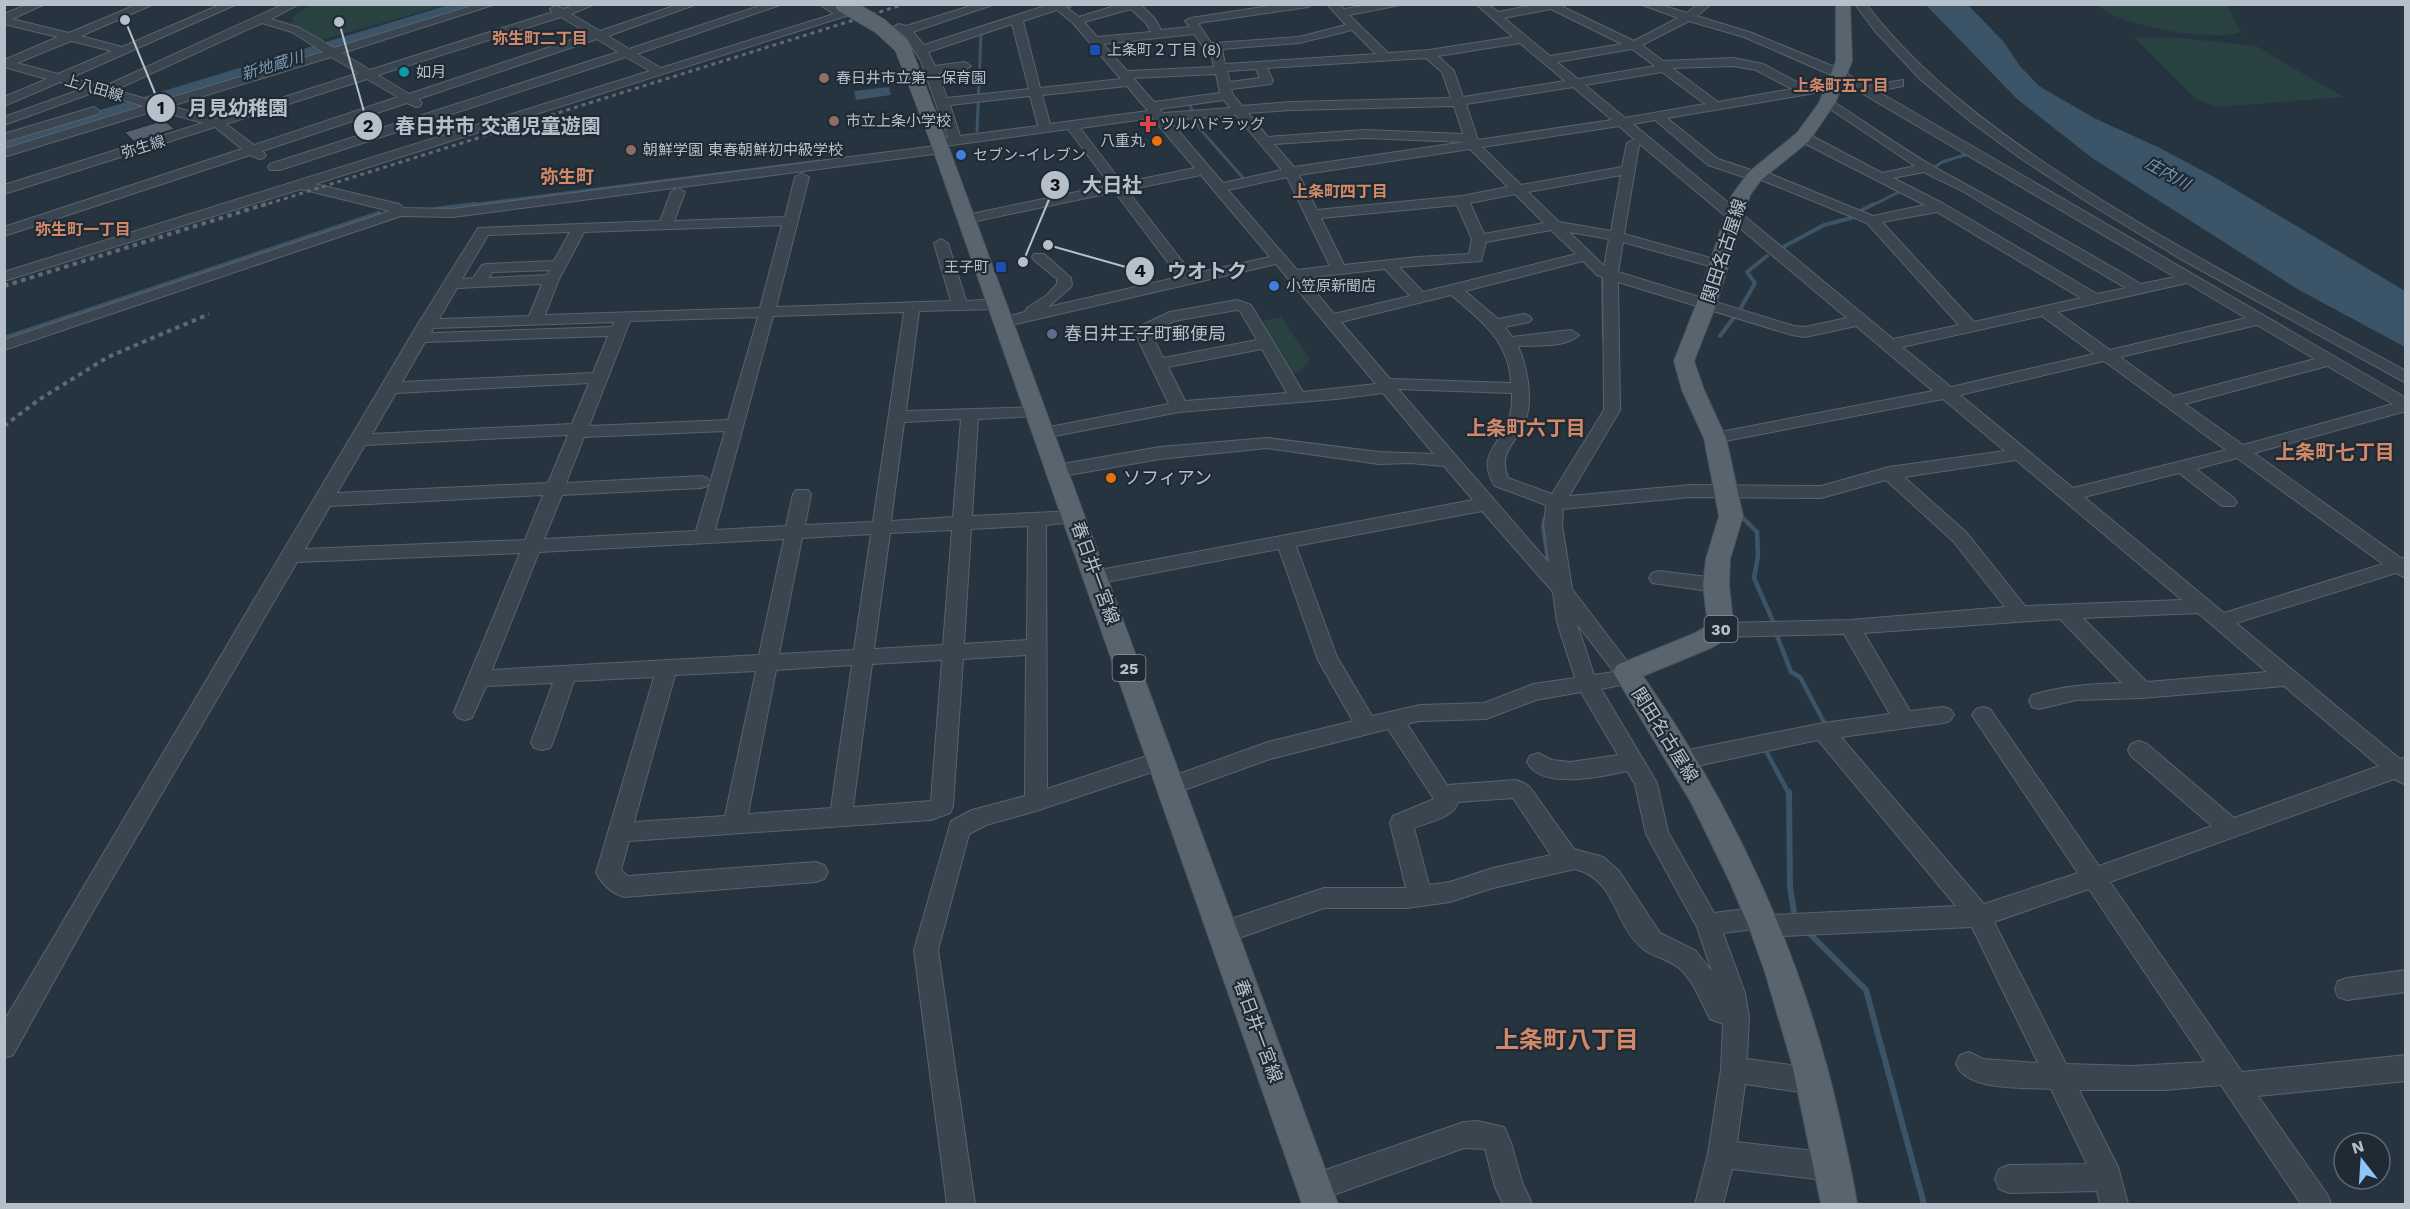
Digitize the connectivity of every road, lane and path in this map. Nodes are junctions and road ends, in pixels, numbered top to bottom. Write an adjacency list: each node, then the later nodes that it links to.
1 (40, 4): 30 (street)
2 (149, 4): 40 (street)
3 (205, 4): 23 (street)
4 (294, 4): 31 (street)
5 (450, 4): 47 (street)
6 (491, 4): 47 (street)
7 (549, 4): 27 (street)
8 (590, 4): 27 (street, 弥生線)
9 (692, 4): 41 (street)
10 (778, 4): 50 (street)
11 (990, 4): 48 (street)
12 (1308, 4): 24 (street)
13 (1400, 4): 25 (street)
14 (1481, 4): 28 (street)
15 (1645, 4): 29 (street)
16 (1706, 4): 29 (street)
17 (1843, 4): 70 (main road, 関田名古屋線 / 30)
18 (1860, 4): 179 (street)
19 (1060, 5): 33 (street); 34 (street)
20 (1134, 5): 26 (street); 32 (street)
21 (836, 6): 64 (street); 99 (main road, 春日井一宮線 / 25, bridge)
22 (1557, 6): 28 (street); 45 (street)
23 (227, 7): 49 (street)
24 (1255, 8): 35 (street)
25 (1336, 9): 37 (street)
26 (1114, 11): 32 (street); 34 (street)
27 (563, 13): 41 (street); 65 (street, 弥生線)
28 (1495, 16): 42 (street)
29 (1690, 16): 45 (street); 56 (street)
30 (4, 19): 36 (street)
31 (260, 19): 47 (street); 71 (street)
32 (1158, 19): 35 (street); 38 (street)
33 (1017, 20): 48 (street); 76 (street)
34 (1077, 21): 44 (street)
35 (1196, 25): 38 (street); 46 (street)
36 (27, 26): 39 (street); 40 (street)
37 (1354, 26): 43 (street); 52 (street)
38 (1157, 33): 44 (street)
39 (4, 35)
40 (70, 36): 49 (street); 55 (street)
41 (598, 36): 50 (street); 77 (street)
42 (1521, 39): 51 (street); 53 (street)
43 (1299, 40): 46 (street); 54 (street)
44 (1095, 41): 67 (street)
45 (1634, 45): 53 (street); 60 (street)
46 (1215, 46): 62 (street)
47 (326, 48): 57 (street); 65 (street); 84 (street)
48 (921, 50): 63 (street)
49 (125, 51): 66 (street)
50 (627, 53): 64 (street); 88 (street)
51 (1429, 54): 52 (street); 82 (street)
52 (1385, 57): 54 (street)
53 (1547, 60): 68 (street)
54 (1315, 61): 58 (street)
55 (5, 63): 66 (street, 上八田線)
56 (1814, 63): 61 (street); 70 (street)
57 (250, 64)
58 (1260, 65): 62 (street); 74 (street)
59 (965, 66): 63 (street)
60 (1663, 67): 61 (street); 68 (street); 85 (street)
61 (1758, 67): 72 (street)
62 (1222, 69): 67 (street); 74 (street)
63 (929, 70): 81 (street)
64 (659, 72): 95 (street)
65 (370, 75): 77 (street); 92 (street, 弥生線)
66 (60, 78): 71 (street, 上八田線); 80 (street)
67 (1126, 79): 76 (street); 87 (street)
68 (1575, 83): 82 (street); 91 (street)
69 (1899, 83): 73 (street)
70 (1833, 88): 72 (street); 73 (street); 96 (main road, 関田名古屋線 / 30); 105 (street)
71 (99, 89): 79 (street, 上八田線); 90 (street)
72 (1803, 90): 85 (street)
73 (1866, 90): 83 (street)
74 (1226, 91): 86 (street); 87 (street)
75 (158, 92): 79 (street)
76 (1034, 92): 81 (street); 94 (street)
77 (409, 98): 88 (street); 102 (street)
78 (1908, 99): 83 (street)
79 (135, 100): 84 (street, 上八田線); 97 (street)
80 (4, 102)
81 (941, 102): 99 (street)
82 (1458, 102): 86 (street); 101 (street)
83 (1886, 102): 146 (street)
84 (154, 105): 92 (street, 上八田線); 103 (street)
85 (1714, 105): 89 (street)
86 (1239, 110): 87 (street); 100 (street)
87 (1154, 112): 93 (street); 106 (street)
88 (435, 115): 95 (street); 104 (street)
89 (1656, 115): 91 (street); 109 (street)
90 (4, 121)
91 (1622, 122): 98 (street); 101 (street)
92 (217, 123): 102 (street); 114 (street, 弥生線)
93 (1071, 125): 94 (street); 113 (street)
94 (1045, 129): 99 (street)
95 (464, 134): 112 (street)
96 (1803, 137): 109 (main road, 関田名古屋線 / 30); 111 (street)
97 (4, 138)
98 (1645, 140): 108 (street); 123 (street)
99 (942, 141): 119 (street); 124 (main road, 春日井一宮線 / 25)
100 (1266, 141): 101 (street); 107 (street)
101 (1472, 142): 107 (street); 116 (street)
102 (253, 150): 104 (street); 131 (street)
103 (4, 153)
104 (275, 167): 112 (street)
105 (1928, 167): 111 (street); 151 (street)
106 (1204, 170): 113 (street); 115 (street)
107 (1292, 172): 115 (street); 122 (street)
108 (1628, 172): 116 (street); 132 (street)
109 (1757, 175): 123 (main road, 関田名古屋線 / 30); 126 (street)
110 (802, 177): 125 (street)
111 (1880, 177): 120 (street)
112 (298, 185): 121 (street); 144 (street)
113 (1119, 187): 124 (street); 147 (street)
114 (6, 188)
115 (1219, 188): 137 (street)
116 (1518, 190): 118 (street); 128 (street)
117 (678, 192): 127 (street)
118 (1462, 200): 122 (street); 133 (street)
119 (543, 202): 121 (street); 130 (street)
120 (1939, 207): 126 (street); 153 (street)
121 (400, 212): 173 (street)
122 (1313, 215): 141 (street)
123 (1734, 215): 140 (main road, 関田名古屋線 / 30); 164 (street)
124 (967, 219): 159 (main road, 春日井一宮線 / 25)
125 (791, 220): 127 (street); 158 (street)
126 (1872, 220): 168 (street)
127 (666, 224): 129 (street)
128 (1554, 225): 132 (street); 133 (street); 135 (street)
129 (580, 227): 130 (street); 139 (street)
130 (526, 228): 149 (street)
131 (4, 232)
132 (1617, 236): 140 (street); 143 (street)
133 (1479, 239): 138 (street)
134 (941, 243): 154 (street)
135 (1586, 256): 143 (street); 150 (street)
136 (1039, 257): 160 (street)
137 (1280, 259): 142 (street); 147 (street)
138 (1388, 264): 141 (street); 152 (street)
139 (560, 265): 145 (street); 148 (street)
140 (1720, 265): 155 (main road, 関田名古屋線 / 30)
141 (1340, 269): 142 (street)
142 (1293, 275): 163 (street)
143 (1610, 276): 155 (street); 210 (street)
144 (4, 277)
145 (552, 279): 148 (street); 162 (street)
146 (2186, 279): 151 (street); 165 (street)
147 (1189, 280): 160 (street)
148 (478, 283): 149 (street)
149 (450, 284): 169 (street)
150 (1453, 290): 152 (street); 167 (street)
151 (2138, 290): 153 (street)
152 (1420, 298): 163 (street)
153 (2094, 299): 157 (street)
154 (960, 305): 156 (street); 159 (street)
155 (1706, 305): 164 (street); 193 (main road, 関田名古屋線 / 30)
156 (912, 307): 158 (street); 189 (street)
157 (2045, 310): 168 (street); 175 (street)
158 (767, 312): 166 (street); 191 (street)
159 (1000, 313): 160 (street); 190 (main road, 春日井一宮線 / 25)
160 (1032, 315)
161 (1524, 319): 167 (street)
162 (535, 320): 166 (street); 169 (street)
163 (1331, 320): 180 (street)
164 (1860, 320): 174 (street)
165 (2257, 320): 175 (street); 176 (street)
166 (622, 324): 169 (street); 178 (street)
167 (1496, 324): 171 (street)
168 (1970, 327): 174 (street)
169 (422, 331): 181 (street)
170 (1571, 335): 171 (street)
171 (1509, 342): 182 (street)
172 (1268, 343): 177 (street); 177 (street); 184 (street)
173 (4, 345)
174 (1889, 345): 183 (street)
175 (2105, 354): 183 (street); 185 (street)
176 (2326, 361): 185 (street); 186 (street)
177 (1158, 364): 187 (street)
178 (600, 378): 181 (street); 192 (street)
179 (2406, 378)
180 (1387, 386): 182 (street); 184 (street); 197 (street)
181 (389, 388): 194 (street)
182 (1520, 389): 202 (street)
183 (1947, 393): 193 (street); 196 (street)
184 (1298, 397): 187 (street)
185 (2171, 402): 195 (street)
186 (2406, 406): 195 (street)
187 (1179, 407): 190 (street)
188 (970, 413): 189 (street); 190 (street); 214 (street)
189 (896, 417): 215 (street)
190 (1040, 422): 199 (main road, 春日井一宮線 / 25)
191 (735, 426): 192 (street); 217 (street)
192 (578, 431): 194 (street); 204 (street)
193 (1715, 438): 205 (main road, 関田名古屋線 / 30)
194 (358, 440): 208 (street)
195 (2240, 452): 198 (street); 221 (street)
196 (2020, 454): 200 (street); 207 (street)
197 (1450, 461): 199 (street); 203 (street)
198 (2182, 467): 207 (street); 209 (street)
199 (1058, 471): 212 (main road, 春日井一宮線 / 25)
200 (1890, 473): 205 (street); 228 (street)
201 (701, 482): 204 (street)
202 (1501, 482): 203 (street); 210 (street)
203 (1473, 488): 211 (street)
204 (555, 489): 208 (street); 219 (street)
205 (1727, 492): 210 (street); 224 (main road, 関田名古屋線 / 30)
206 (802, 494): 216 (street)
207 (2069, 495): 226 (street)
208 (323, 500): 220 (street)
209 (2228, 502)
210 (1558, 503): 225 (street)
211 (1486, 504): 218 (street); 225 (street)
212 (1075, 517): 213 (street); 222 (main road, 春日井一宮線 / 25)
213 (1037, 519): 214 (street); 232 (street)
214 (962, 523): 215 (street); 233 (street)
215 (881, 528): 216 (street); 234 (street)
216 (794, 532): 217 (street); 235 (street)
217 (704, 537): 219 (street)
218 (1285, 542): 222 (street); 249 (street)
219 (532, 546): 220 (street); 240 (street)
220 (291, 556): 276 (street)
221 (2403, 567): 229 (street)
222 (1096, 577): 253 (main road, 春日井一宮線 / 25)
223 (1659, 578): 224 (street)
224 (1716, 585): 231 (main road, 関田名古屋線 / 30)
225 (1562, 590): 238 (street); 241 (street)
226 (2202, 606): 227 (street); 229 (street)
227 (2064, 612): 228 (street); 242 (street)
228 (2020, 613): 230 (street)
229 (2220, 621): 239 (street)
230 (1850, 627): 231 (street); 248 (street)
231 (1721, 630): 238 (main road, 関田名古屋線 / 30)
232 (1037, 647): 233 (street); 260 (street)
233 (953, 652): 234 (street); 261 (street)
234 (863, 657): 235 (street); 261 (street)
235 (768, 662): 236 (street); 262 (street)
236 (667, 668): 237 (street); 264 (street)
237 (566, 674): 240 (street); 251 (street)
238 (1627, 674): 241 (street); 254 (main road, 関田名古屋線)
239 (2288, 678): 242 (street); 257 (street)
240 (478, 679): 244 (street)
241 (1587, 684): 247 (street); 255 (street)
242 (2142, 690): 243 (street)
243 (2038, 701)
244 (465, 712)
245 (1943, 715): 248 (street)
246 (1983, 715): 267 (street)
247 (1393, 719): 249 (street); 259 (street)
248 (1904, 720): 250 (street)
249 (1367, 726): 258 (street)
250 (1823, 731): 254 (street); 269 (street)
251 (542, 742)
252 (2139, 750): 263 (street)
253 (1162, 760): 258 (main road, 春日井一宮線 / 25); 260 (street)
254 (1683, 760): 270 (main road, 関田名古屋線)
255 (1634, 761): 256 (street); 271 (street)
256 (1538, 762)
257 (2402, 770): 263 (street)
258 (1170, 786): 272 (main road, 春日井一宮線 / 25)
259 (1444, 794): 265 (street); 268 (street)
260 (1036, 802): 288 (street)
261 (841, 816): 262 (street)
262 (734, 825): 264 (street)
263 (2230, 828): 267 (street)
264 (621, 832): 266 (street)
265 (1568, 860): 268 (street); 275 (street)
266 (816, 872)
267 (2093, 878): 269 (street); 281 (street)
268 (1420, 896): 272 (street)
269 (1979, 916): 270 (street); 280 (street)
270 (1763, 922): 271 (street); 282 (main road, 関田名古屋線)
271 (1708, 924): 275 (street)
272 (1222, 933): 287 (main road, 春日井一宮線 / 25)
273 (2406, 981): 274 (street)
274 (2347, 989)
275 (1736, 1017): 279 (street)
276 (4, 1046)
277 (1969, 1064): 280 (street)
278 (2406, 1068): 281 (street)
279 (1734, 1070): 282 (street); 283 (street)
280 (2059, 1077): 281 (street); 285 (street)
281 (2231, 1079): 293 (street)
282 (1813, 1081): 284 (main road, 関田名古屋線)
283 (1722, 1154): 284 (street); 290 (street)
284 (1832, 1167): 291 (main road, 関田名古屋線)
285 (2108, 1177): 286 (street); 292 (street)
286 (2009, 1179)
287 (1317, 1196): 289 (street)
288 (961, 1204)
289 (1518, 1204)
290 (1709, 1204)
291 (1839, 1204)
292 (2114, 1204)
293 (2317, 1204)

